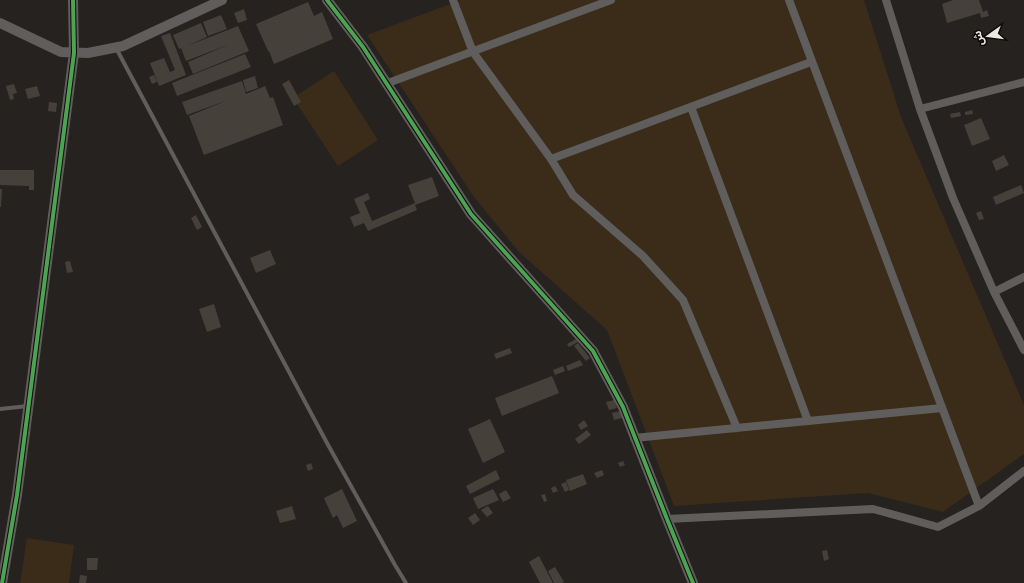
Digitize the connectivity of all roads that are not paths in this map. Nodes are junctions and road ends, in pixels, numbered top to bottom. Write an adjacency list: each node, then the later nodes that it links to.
1 (73, 0): 11 (street)
2 (222, 0): 9 (street)
3 (326, 0): 14 (street)
4 (453, 0): 10 (street)
5 (612, 0): 10 (street)
6 (789, 0): 12 (street)
7 (886, 0): 16 (street)
8 (0, 23): 11 (street)
9 (116, 48): 11 (street); 31 (lane)
10 (473, 52): 14 (street); 17 (street)
11 (74, 53): 21 (street)
12 (811, 62): 15 (street); 22 (street)
13 (1024, 82): 16 (street)
14 (388, 84): 26 (street)
15 (691, 107): 17 (street); 24 (street)
16 (920, 109): 19 (street)
17 (551, 159): 25 (street)
18 (1024, 277): 19 (street)
19 (994, 292): 20 (street)
20 (1024, 350)
21 (28, 406): 23 (lane); 30 (street)
22 (942, 408): 24 (street); 28 (street)
23 (0, 409)
24 (808, 421): 25 (street)
25 (737, 428): 26 (street)
26 (634, 438): 29 (street)
27 (1024, 471): 28 (street)
28 (979, 506): 29 (street)
29 (666, 519): 32 (street)
30 (2, 583)
31 (406, 583)
32 (693, 583)

